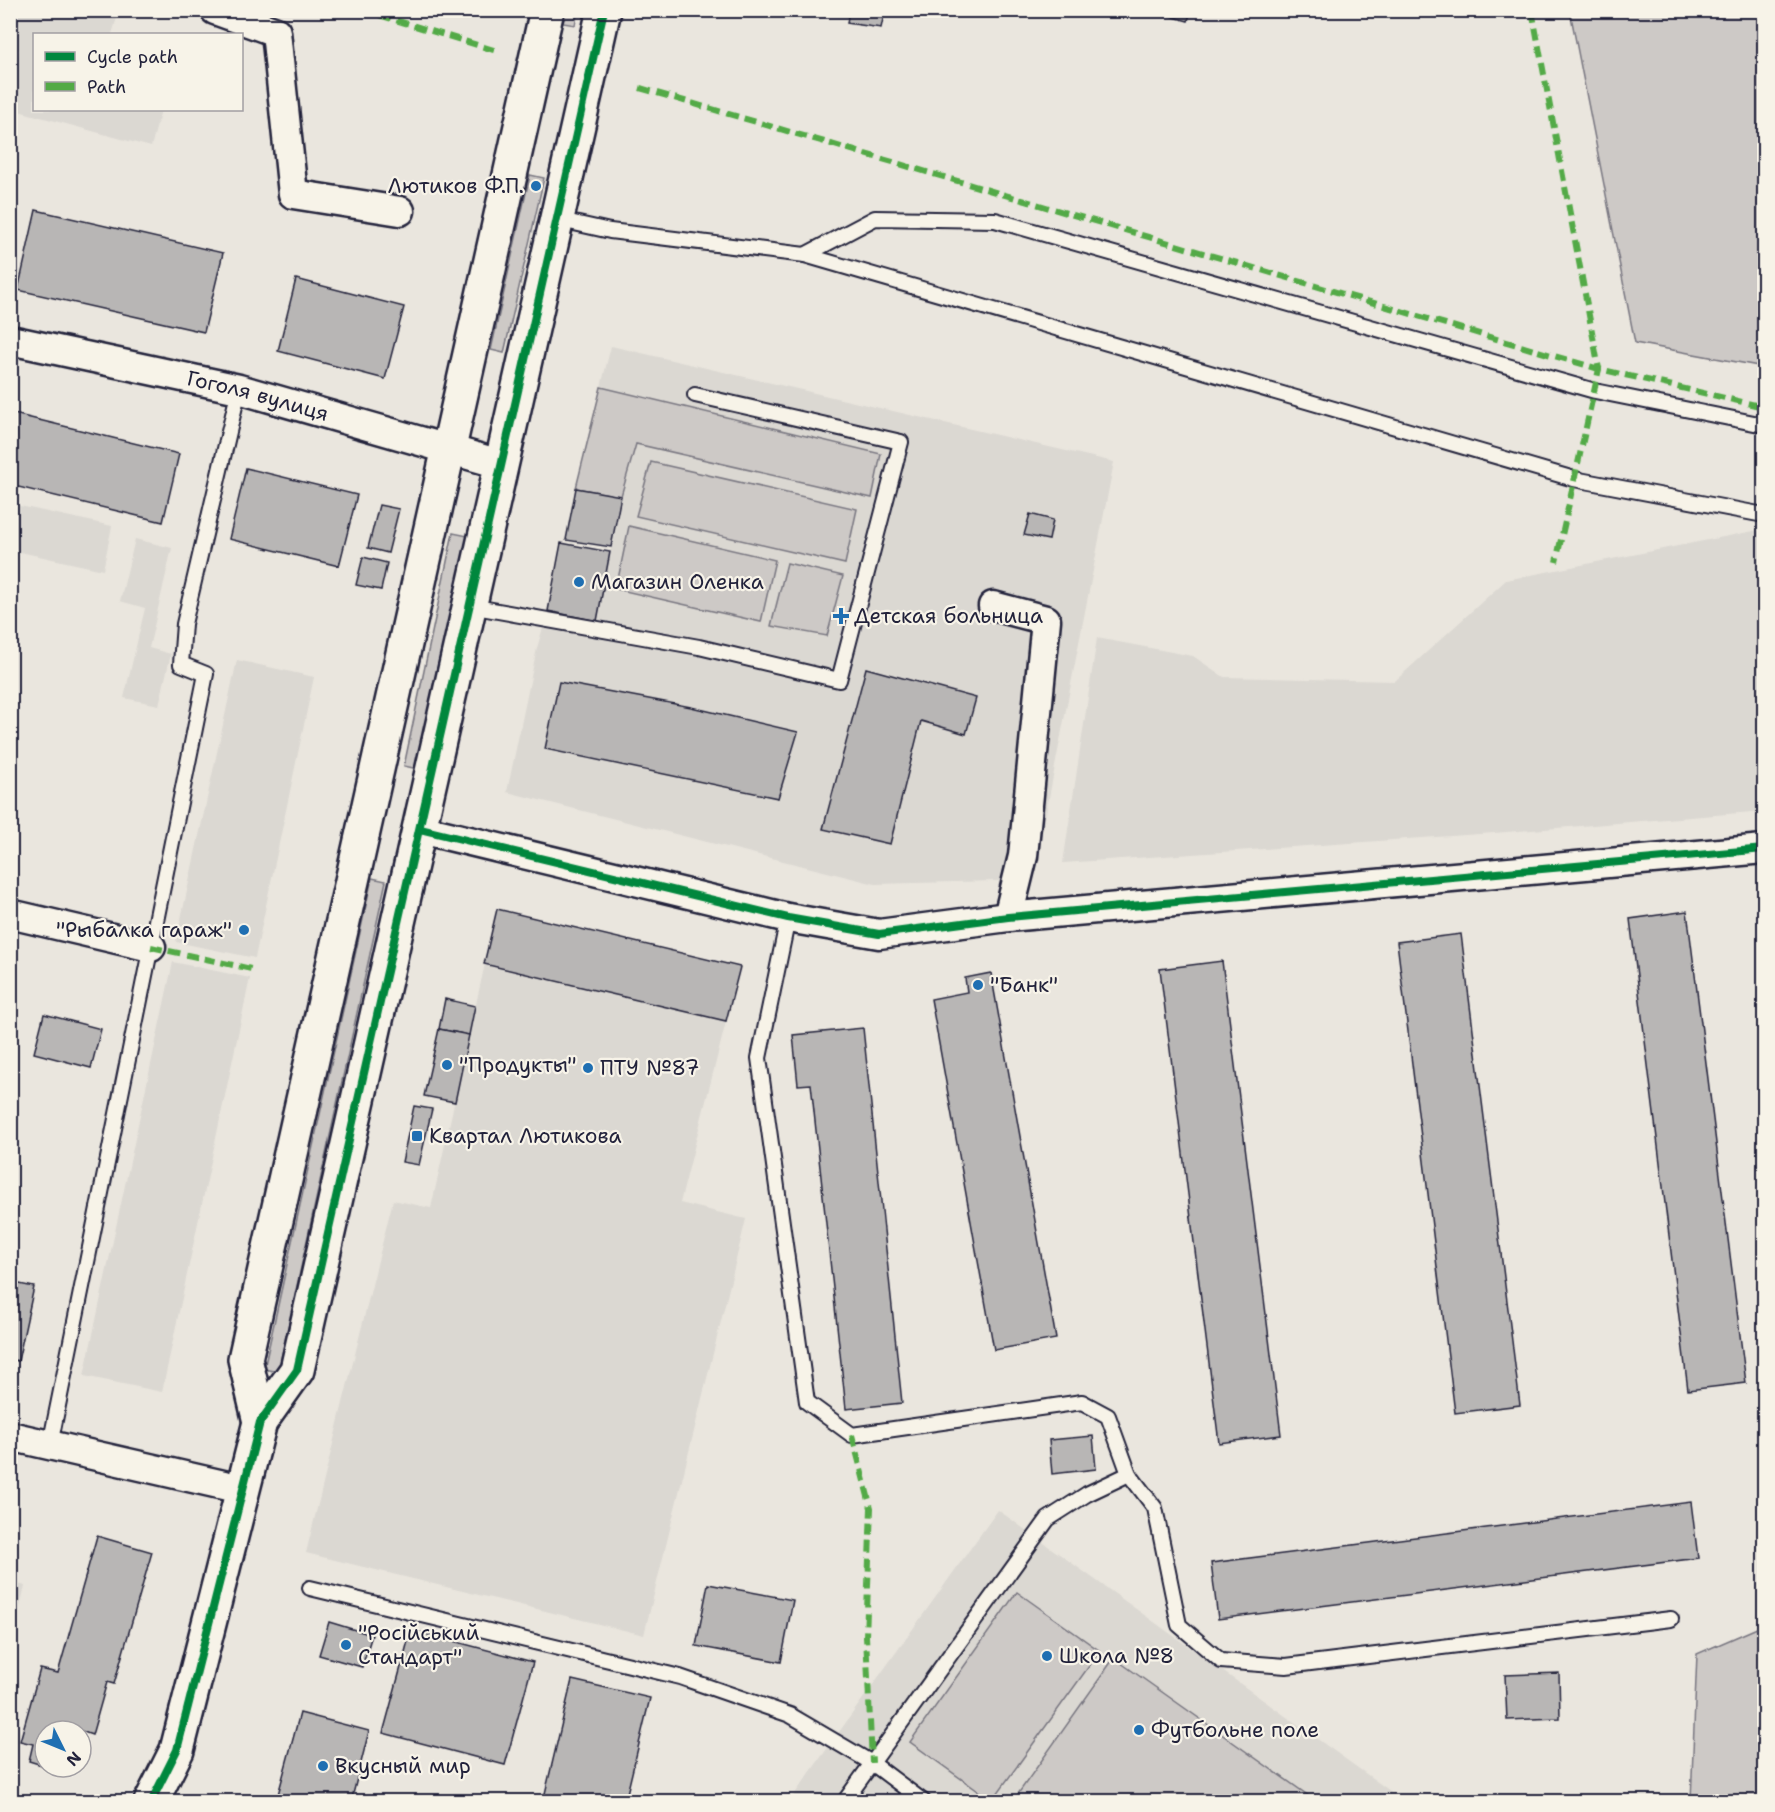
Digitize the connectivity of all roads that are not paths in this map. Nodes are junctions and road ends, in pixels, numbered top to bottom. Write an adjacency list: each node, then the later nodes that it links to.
1 (215, 10): 4 (street)
2 (547, 10): 11 (street)
3 (604, 10): 5 (street)
4 (400, 211)
5 (556, 219): 6 (lane); 12 (street)
6 (805, 255): 10 (lane); 13 (lane)
7 (10, 340): 8 (street, Гоголя вулиця)
8 (239, 389): 11 (street, Гоголя вулиця); 21 (lane)
9 (695, 395): 14 (lane)
10 (1764, 425)
11 (449, 449): 12 (street, Гоголя вулиця); 22 (street)
12 (501, 464): 14 (street)
13 (1764, 515)
14 (469, 606): 16 (street)
15 (993, 606): 19 (street)
16 (420, 829): 20 (street); 22 (street)
17 (1764, 849): 19 (street)
18 (10, 914): 21 (street)
19 (1008, 917): 20 (street)
20 (788, 918): 25 (lane)
21 (151, 947): 24 (lane)
22 (260, 1422): 26 (street)
23 (10, 1436): 24 (street)
24 (50, 1445): 26 (street)
25 (1129, 1474): 28 (lane); 29 (lane)
26 (241, 1489): 30 (street)
27 (310, 1588): 29 (lane)
28 (1671, 1618)
29 (872, 1762): 31 (lane); 32 (lane)
30 (151, 1802)
31 (844, 1802)
32 (924, 1802)

